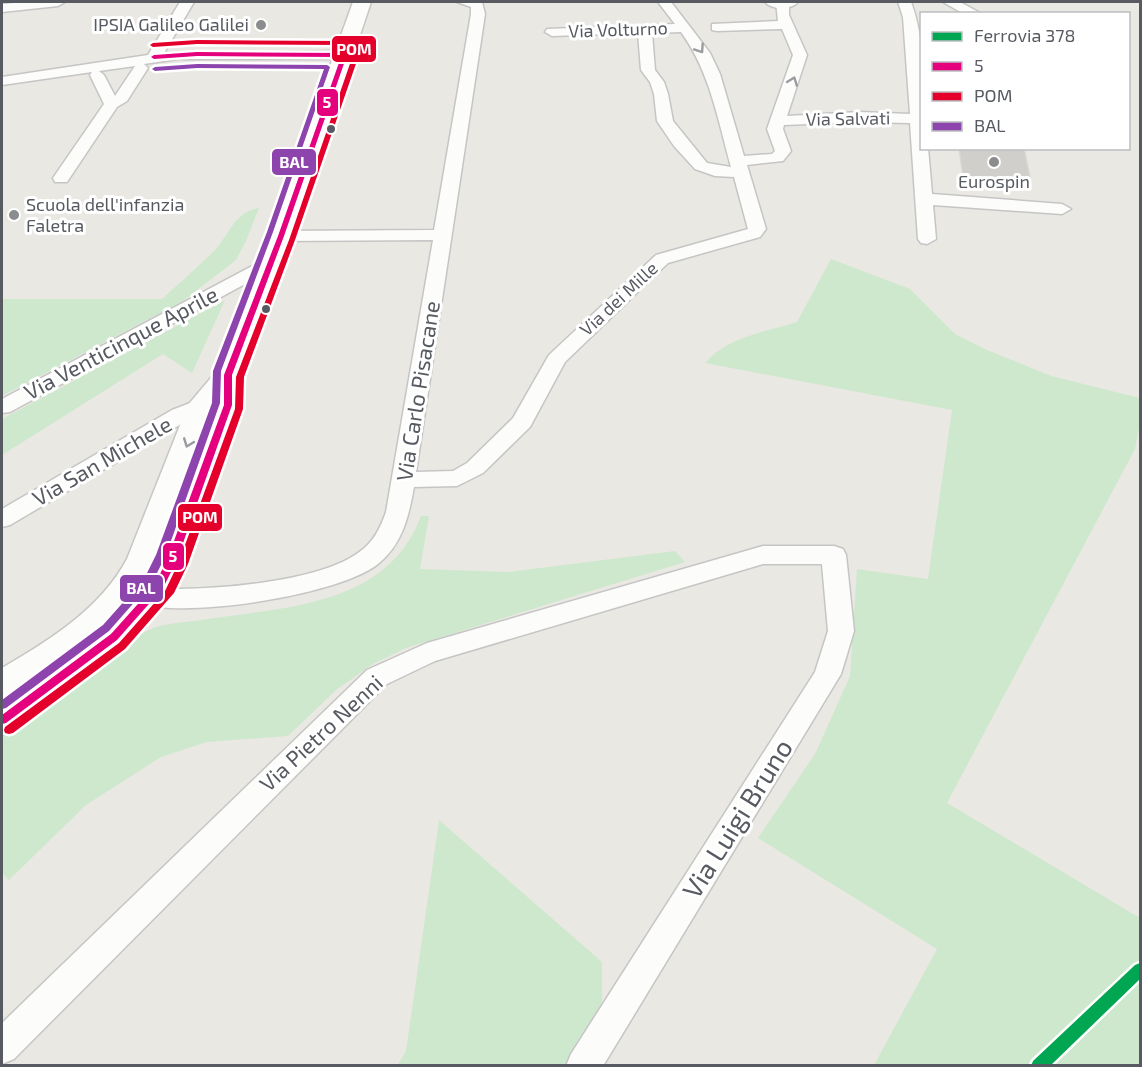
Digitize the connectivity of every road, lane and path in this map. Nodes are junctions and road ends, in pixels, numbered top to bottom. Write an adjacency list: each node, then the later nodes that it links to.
1 (58, 2): 9 (street)
2 (188, 2): 16 (street)
3 (362, 2): 17 (main road)
4 (465, 2): 30 (street, Via Carlo Pisacane)
5 (665, 2): 13 (street, Via dei Mille)
6 (782, 2): 11 (street, Via Salvati)
7 (905, 2): 23 (street)
8 (950, 2): 10 (street)
9 (2, 8)
10 (972, 12)
11 (787, 25): 12 (street); 24 (street, Via Salvati, one-way to 11)
12 (717, 27)
13 (685, 28): 14 (street, Via Volturno); 26 (street, Via dei Mille, one-way to 26)
14 (645, 29): 15 (street, Via Volturno); 26 (street)
15 (552, 32)
16 (154, 57): 17 (street); 20 (street)
17 (342, 59): 18 (street); 31 (main road)
18 (141, 68): 19 (street); 22 (street)
19 (97, 75): 21 (street); 22 (street)
20 (2, 81)
21 (2, 90)
22 (112, 104): 27 (street)
23 (920, 119): 24 (street, Via Salvati)
24 (778, 121): 26 (street, Via Salvati)
25 (922, 150): 28 (street)
26 (741, 167): 37 (street, Via dei Mille)
27 (61, 178)
28 (924, 199): 29 (street); 32 (street)
29 (1062, 209)
30 (444, 235): 31 (street); 37 (street, Via Carlo Pisacane)
31 (281, 236): 33 (main road)
32 (927, 239)
33 (271, 262): 34 (main road); 36 (street, Via Venticinque Aprile)
34 (228, 375): 35 (main road); 40 (main road)
35 (203, 405): 38 (street, Via San Michele); 41 (main road, one-way to 41)
36 (2, 407)
37 (403, 480): 40 (street, Via Carlo Pisacane)
38 (2, 519)
39 (834, 555): 44 (street, Via Pietro Nenni); 45 (street, Via Luigi Bruno)
40 (151, 597): 43 (main road)
41 (2, 685)
42 (2, 704): 43 (main road)
43 (2, 719)
44 (2, 1047)
45 (583, 1065)

